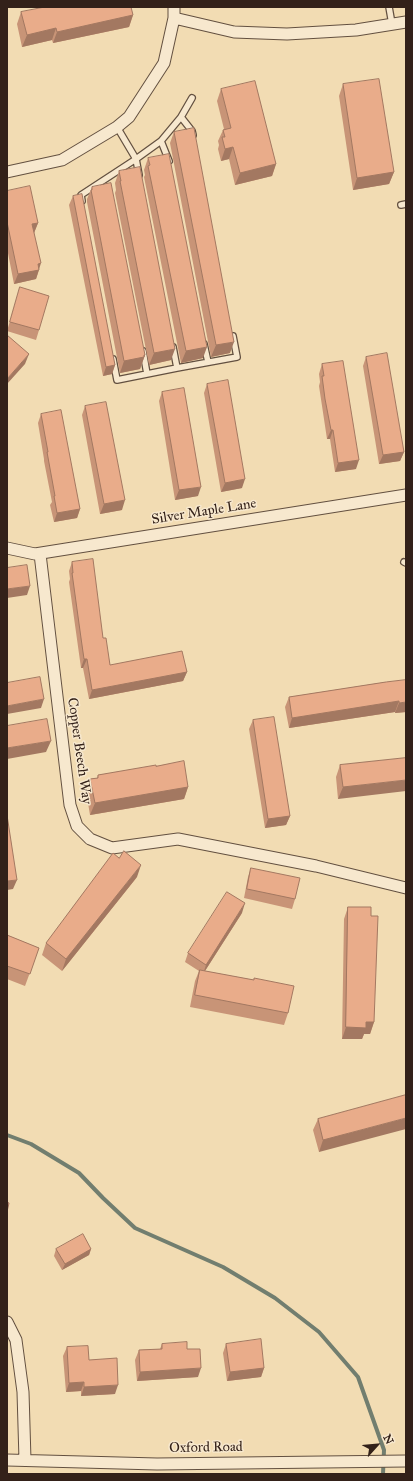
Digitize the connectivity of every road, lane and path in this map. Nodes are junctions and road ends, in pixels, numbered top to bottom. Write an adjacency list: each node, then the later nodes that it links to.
1 (389, 7): 4 (lane)
2 (174, 12): 4 (street); 7 (street)
3 (406, 22): 4 (street)
4 (392, 24)
5 (192, 98): 6 (lane)
6 (181, 117): 8 (lane); 9 (lane)
7 (117, 127): 10 (lane); 12 (street)
8 (194, 139)
9 (161, 141): 10 (lane); 11 (lane)
10 (136, 159): 13 (lane); 14 (lane)
11 (169, 166)
12 (7, 172)
13 (108, 178): 15 (lane); 16 (lane)
14 (140, 182)
15 (110, 186)
16 (84, 210)
17 (231, 326): 22 (lane)
18 (171, 337): 23 (lane)
19 (204, 340): 22 (lane)
20 (141, 342): 24 (lane)
21 (113, 356): 24 (lane)
22 (208, 362): 23 (lane)
23 (177, 368): 24 (lane)
24 (147, 374)
25 (406, 495): 27 (street, Silver Maple Lane)
26 (7, 548): 27 (street, Silver Maple Lane)
27 (40, 554): 28 (street, Copper Beech Way)
28 (406, 888)
29 (7, 1322): 31 (street)
30 (7, 1460): 31 (street, Oxford Road)
31 (25, 1460): 33 (street, Oxford Road)
32 (404, 1461): 33 (street, Oxford Road)
33 (157, 1469)

